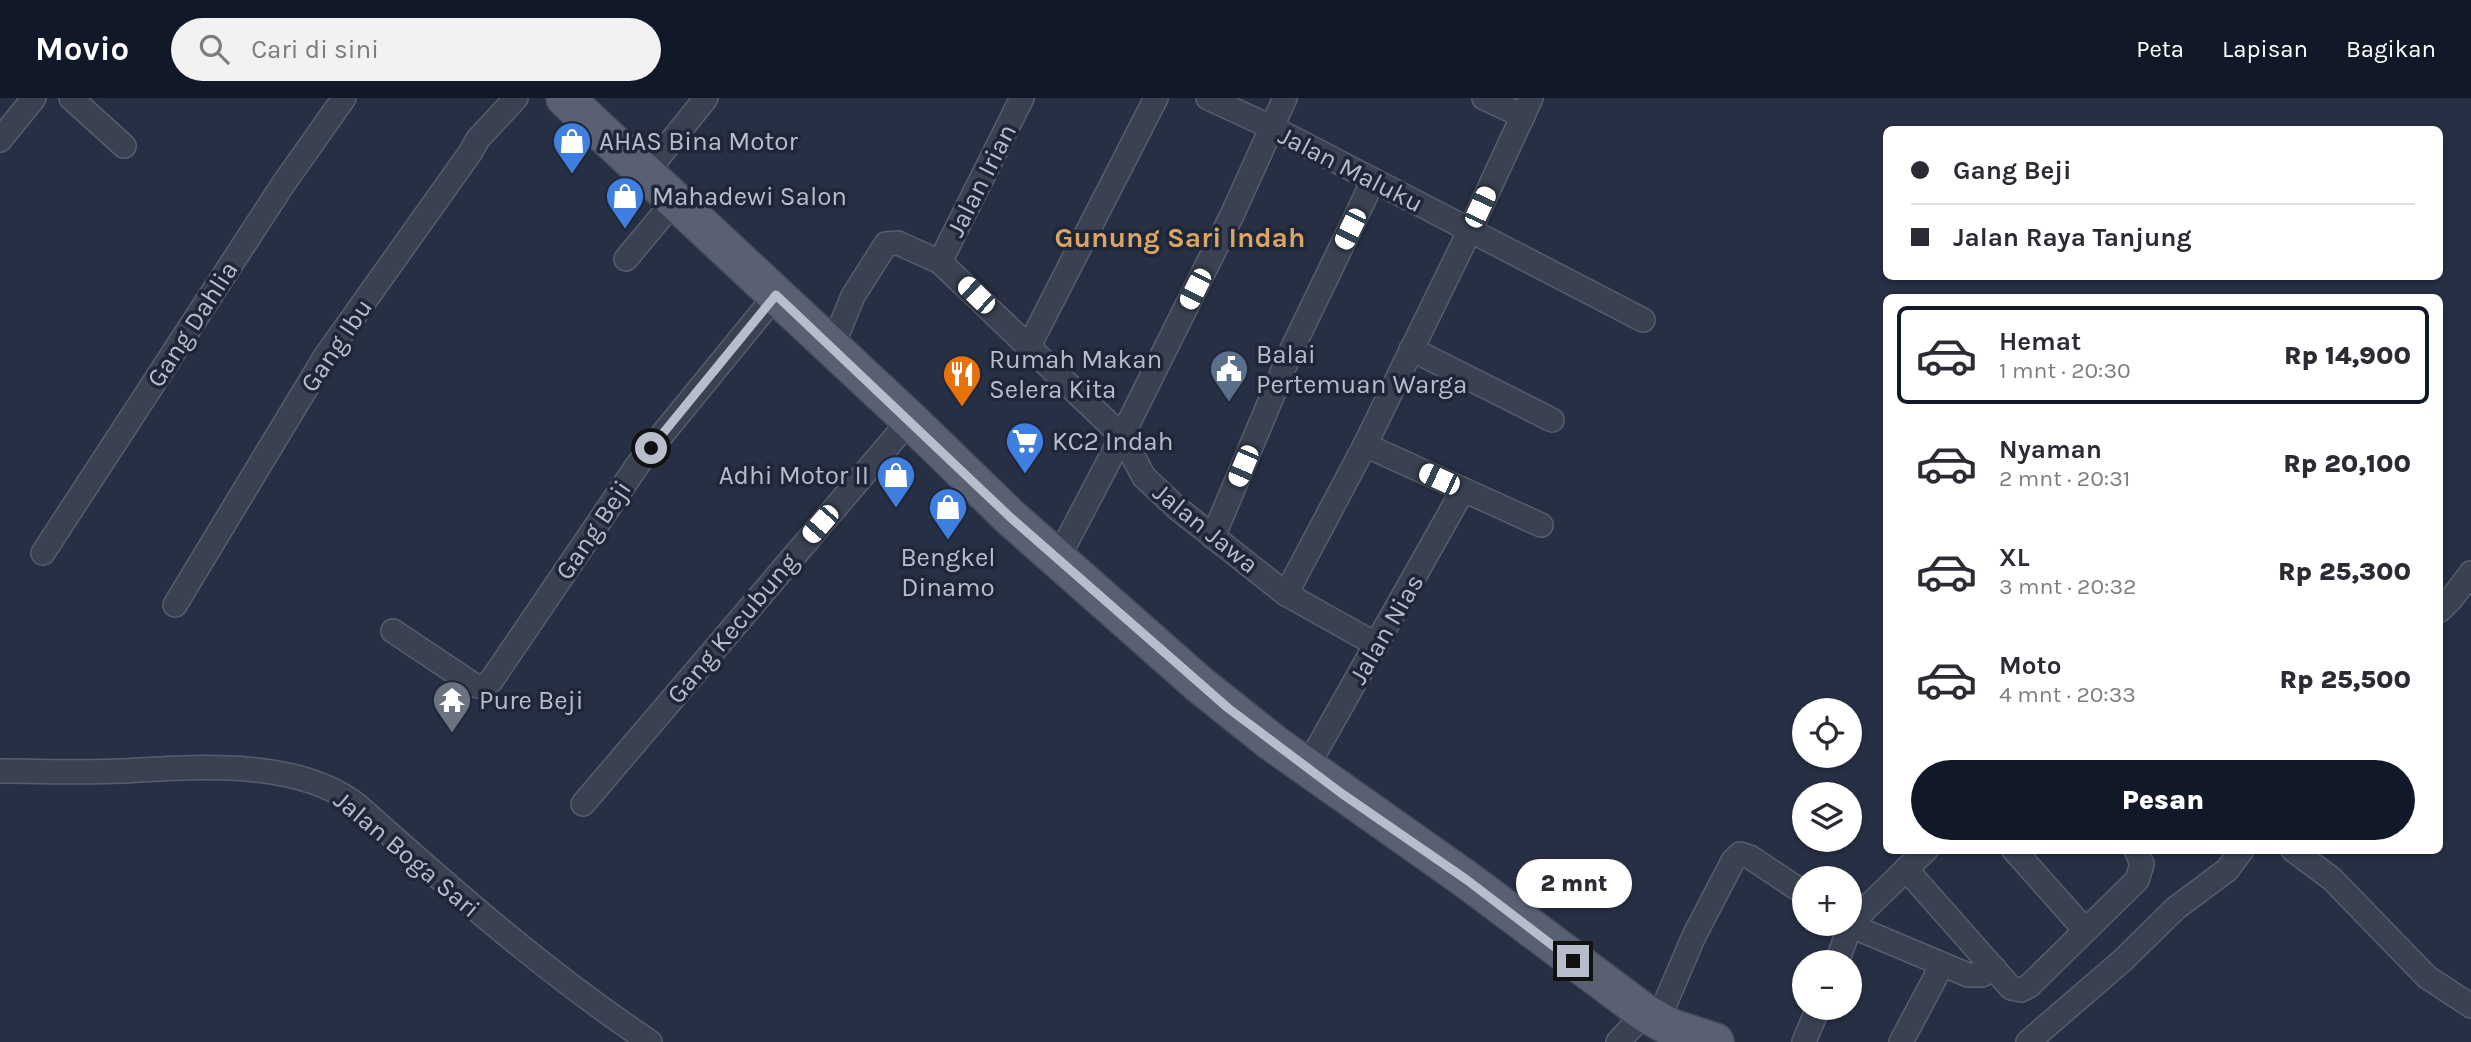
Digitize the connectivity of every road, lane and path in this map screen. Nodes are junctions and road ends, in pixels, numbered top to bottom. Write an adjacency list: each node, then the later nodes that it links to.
1 (34, 98): 14 (street)
2 (71, 98): 15 (street)
3 (344, 98): 34 (street, Gang Dahlia)
4 (516, 98): 38 (street, Gang Ibu)
5 (565, 98): 16 (main road)
6 (706, 98): 16 (street)
7 (1022, 98): 21 (street, Jalan Irian)
8 (1156, 98): 24 (street)
9 (1208, 98): 13 (street, Jalan Maluku)
10 (1285, 98): 13 (street)
11 (1484, 98): 12 (street)
12 (1527, 107): 19 (street)
13 (1271, 127): 17 (street, Jalan Maluku); 29 (street)
14 (0, 140)
15 (124, 146)
16 (645, 174): 18 (main road)
17 (1373, 181): 19 (street, Jalan Maluku); 33 (street)
18 (674, 200): 20 (street); 22 (main road)
19 (1470, 230): 23 (street, Jalan Maluku); 26 (street)
20 (626, 259)
21 (940, 262): 24 (street, Jalan Jawa); 25 (street, Jalan Jawa)
22 (776, 295): 25 (main road); 40 (street, Gang Beji)
23 (1643, 320)
24 (1029, 346): 29 (street, Jalan Jawa)
25 (832, 347): 27 (main road)
26 (1411, 349): 28 (street); 30 (street)
27 (909, 420): 35 (main road); 44 (street, Gang Kecubung)
28 (1552, 420)
29 (1122, 436): 33 (street, Jalan Jawa); 35 (street)
30 (1365, 445): 31 (street); 37 (street)
31 (1463, 490): 32 (street); 41 (street, Jalan Nias)
32 (1541, 525)
33 (1213, 537): 37 (street, Jalan Jawa)
34 (43, 553)
35 (1057, 560): 42 (main road)
36 (2471, 573): 39 (street)
37 (1286, 594): 41 (street, Jalan Jawa)
38 (175, 605)
39 (2443, 607)
40 (393, 631)
41 (1377, 645): 42 (street, Jalan Nias)
42 (1307, 767): 58 (main road)
43 (0, 771): 60 (street, Jalan Boga Sari)
44 (583, 804)
45 (1922, 854): 50 (street)
46 (2018, 854): 53 (street)
47 (2138, 854): 53 (street)
48 (2239, 854): 65 (street)
49 (2298, 854): 57 (street)
50 (1906, 869): 52 (street); 56 (street)
51 (1792, 885): 58 (street)
52 (1862, 910)
53 (2085, 930): 56 (street)
54 (1862, 931): 55 (street)
55 (1941, 965): 56 (street); 64 (street)
56 (1994, 968)
57 (2471, 1006)
58 (1651, 1017): 61 (street); 62 (main road)
59 (1813, 1020): 63 (street)
60 (650, 1042)
61 (1618, 1042)
62 (1715, 1042)
63 (1804, 1042)
64 (1901, 1042)
65 (2028, 1042)

